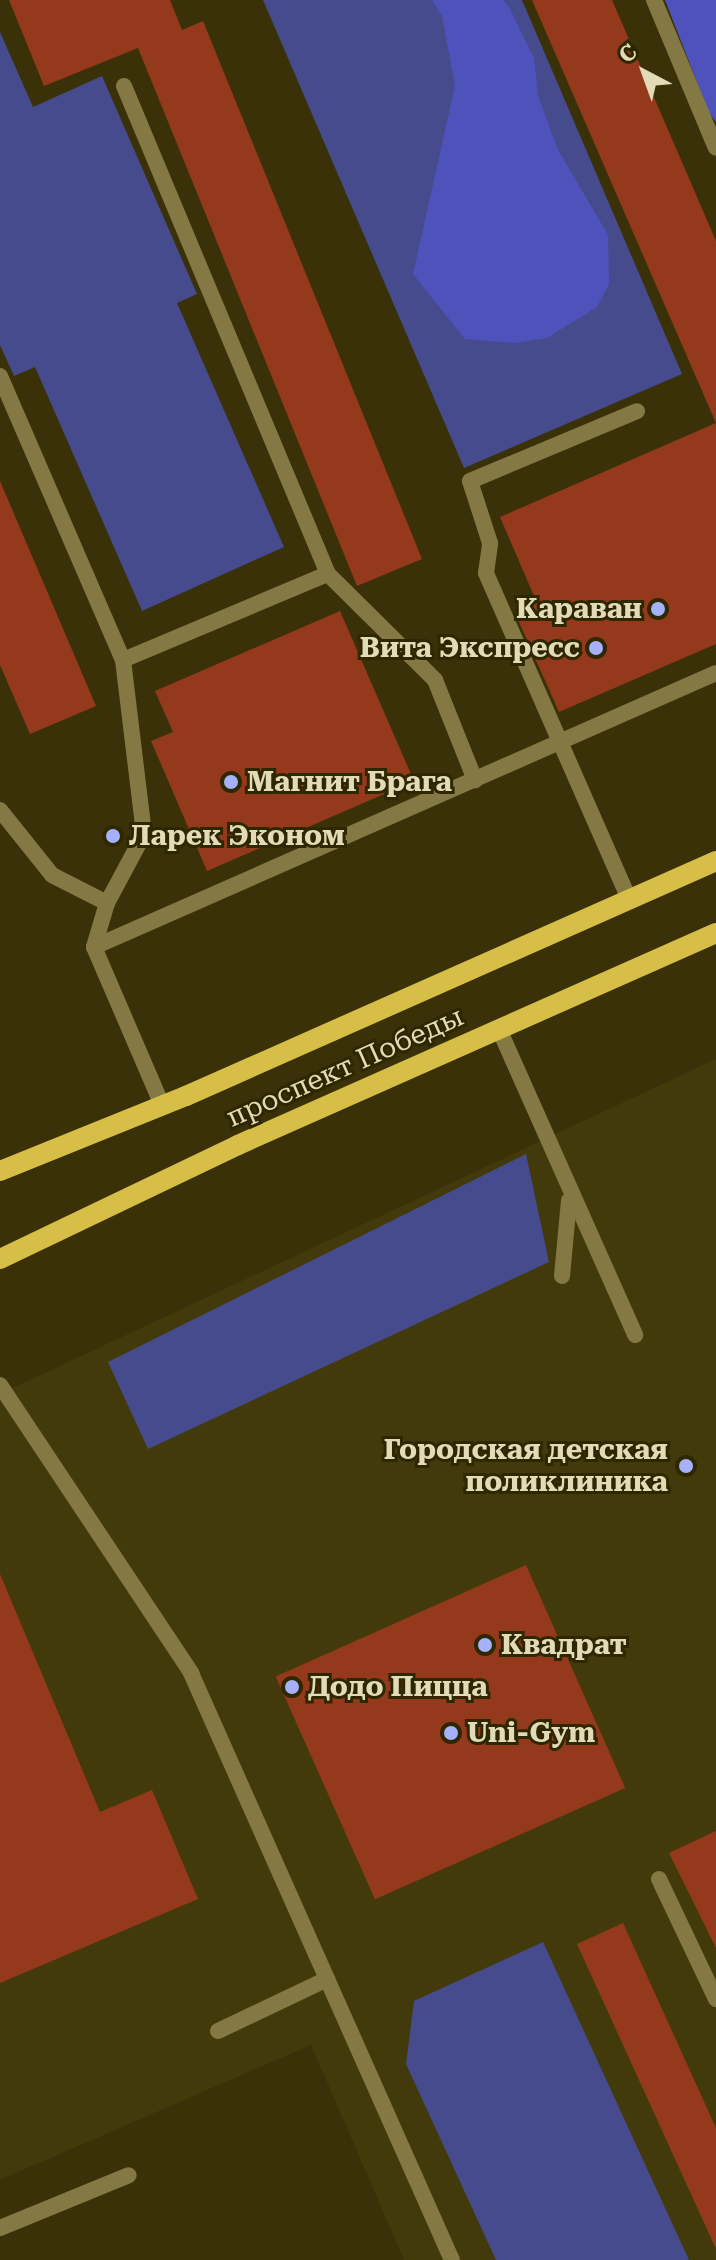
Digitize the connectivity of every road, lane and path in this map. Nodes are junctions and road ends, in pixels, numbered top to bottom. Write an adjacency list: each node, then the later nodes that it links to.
1 (654, 0): 3 (street)
2 (124, 86): 6 (street)
3 (716, 148)
4 (0, 376): 7 (street)
5 (637, 411): 9 (street)
6 (328, 574): 7 (street); 10 (street)
7 (123, 660): 14 (street)
8 (716, 673): 9 (street)
9 (560, 742): 10 (street); 13 (street)
10 (475, 780): 16 (street)
11 (0, 810): 14 (street)
12 (716, 861): 13 (main road, проспект Победы)
13 (629, 899): 18 (main road, проспект Победы)
14 (107, 903): 16 (street)
15 (716, 933): 17 (main road, проспект Победы)
16 (94, 947): 18 (street)
17 (499, 1029): 20 (street); 21 (main road, проспект Победы)
18 (162, 1105): 19 (main road, проспект Победы)
19 (0, 1171)
20 (569, 1198): 22 (street); 23 (street)
21 (0, 1259)
22 (562, 1276)
23 (635, 1335)
24 (0, 1385): 26 (street)
25 (659, 1879): 27 (street)
26 (327, 1979): 28 (street); 31 (street)
27 (716, 1999)
28 (218, 2031)
29 (129, 2175): 30 (street)
30 (0, 2228)
31 (452, 2260)

